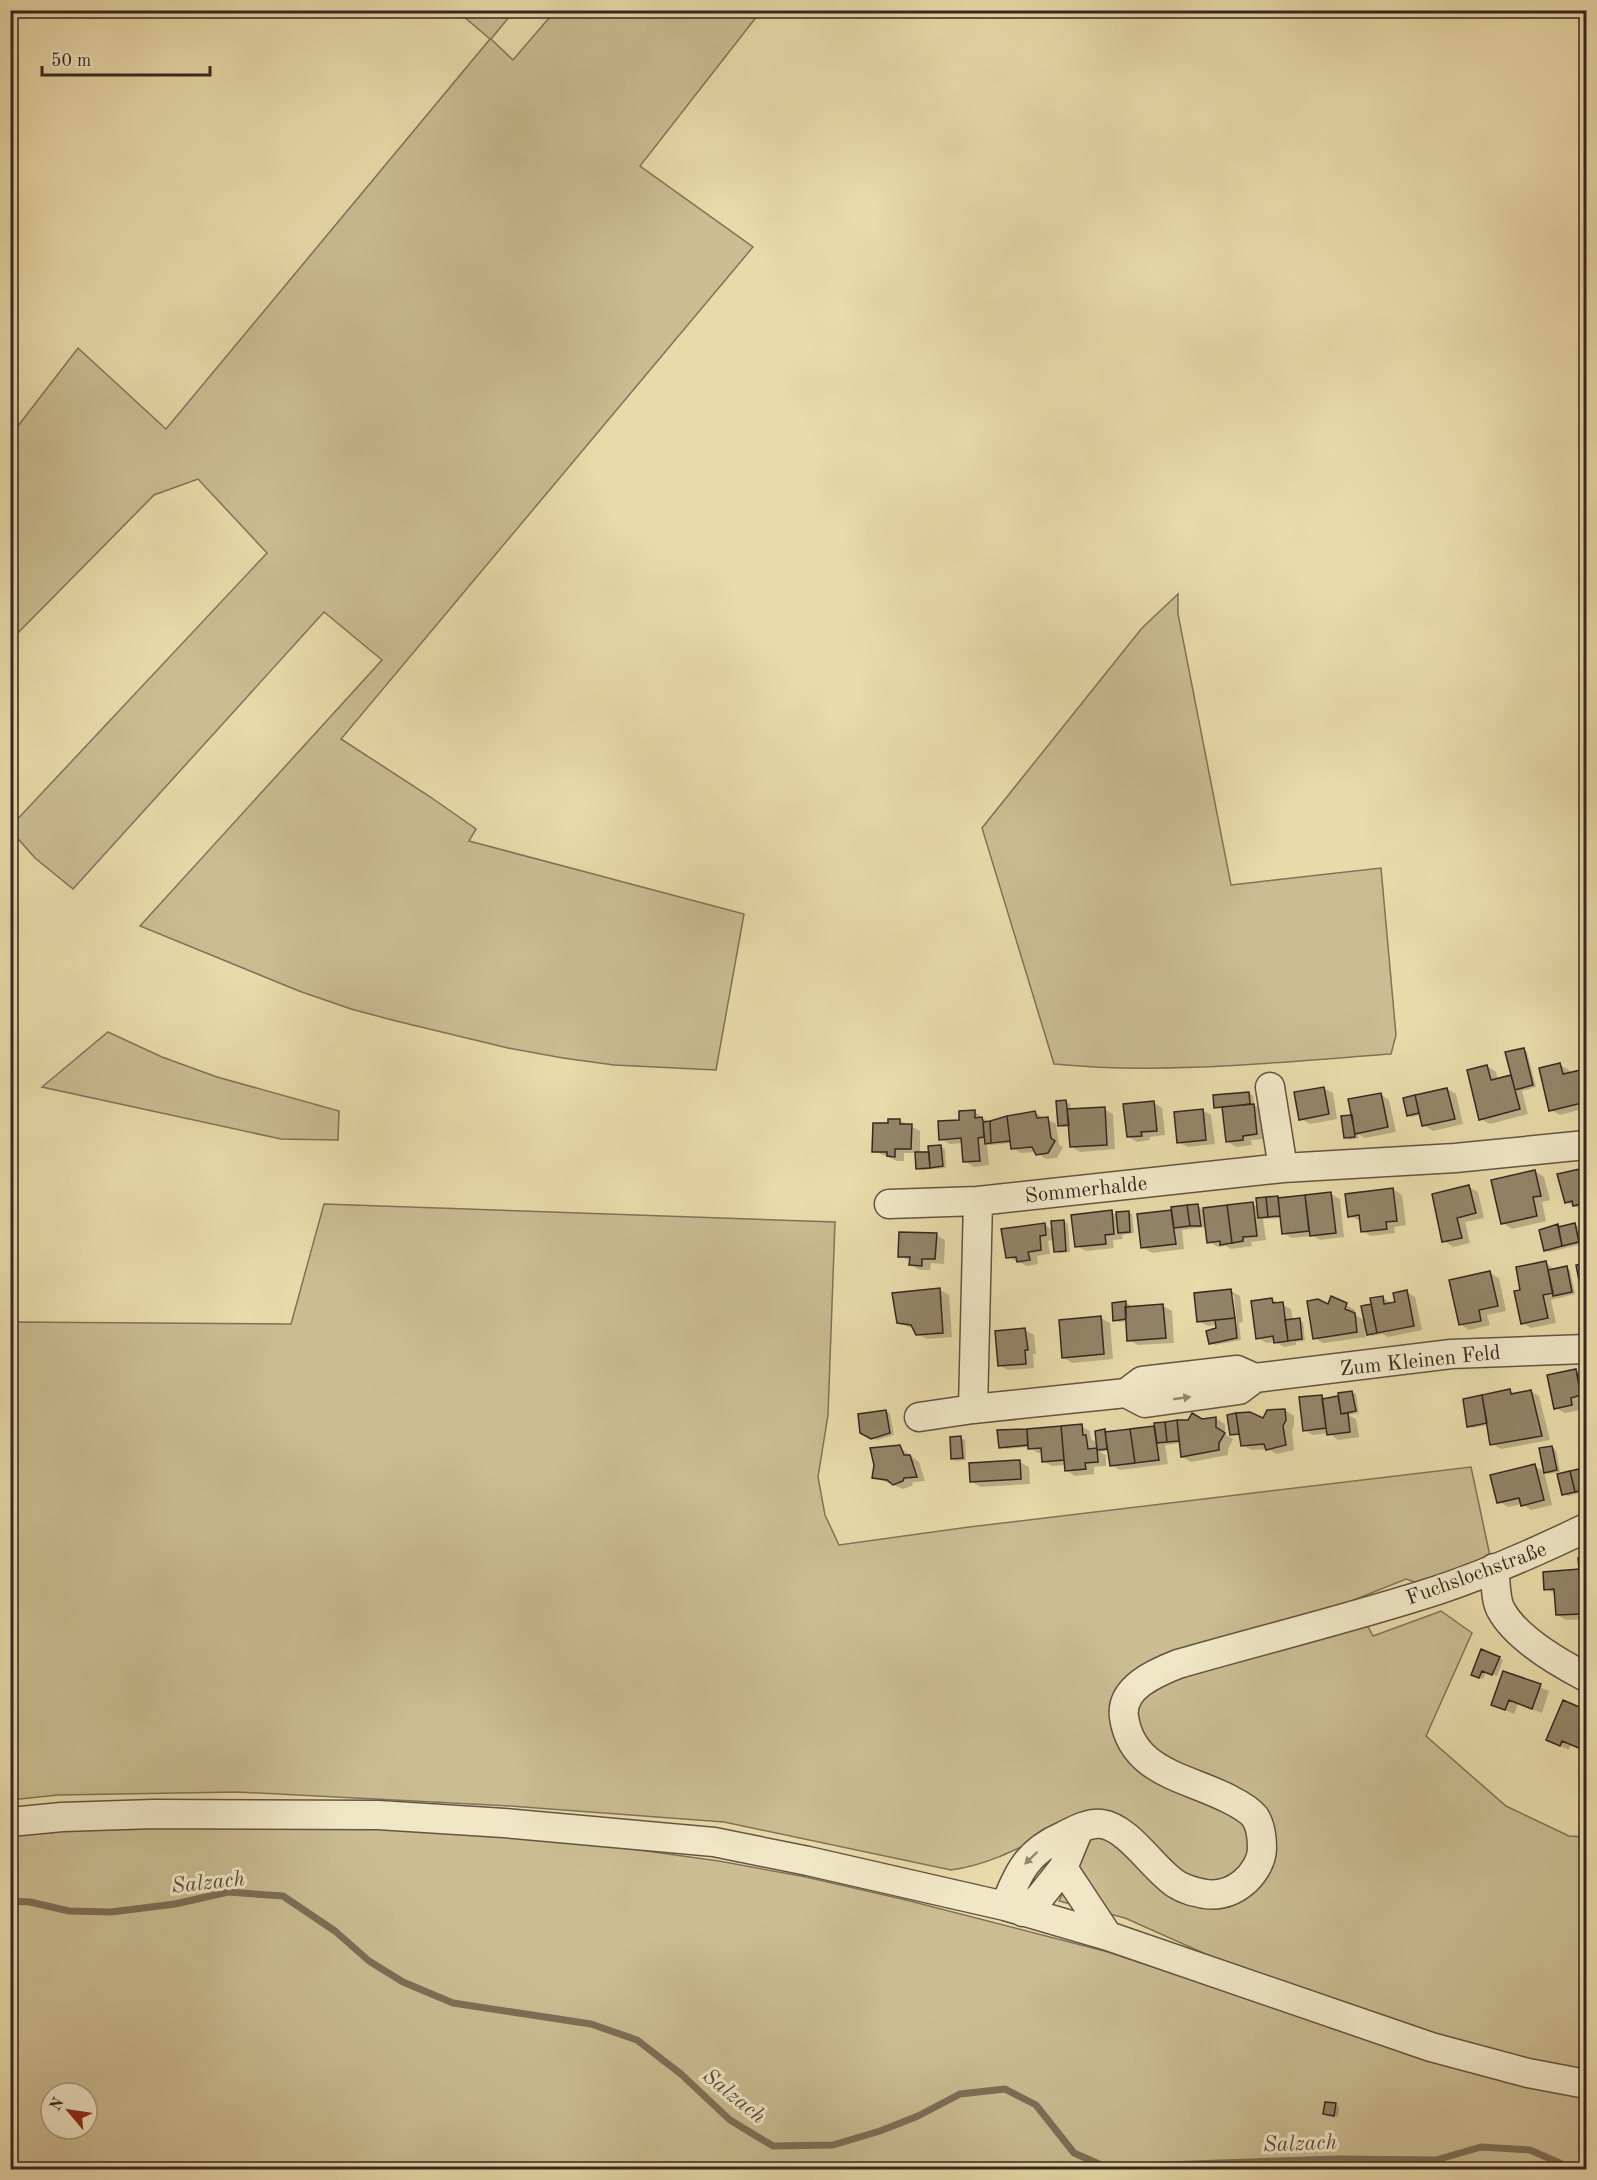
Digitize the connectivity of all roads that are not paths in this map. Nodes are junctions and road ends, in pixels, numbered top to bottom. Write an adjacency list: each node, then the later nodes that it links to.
1 (1270, 1087): 3 (street)
2 (1587, 1145): 3 (street, Sommerhalde)
3 (1283, 1168): 4 (street, Sommerhalde)
4 (978, 1201): 5 (street, Sommerhalde); 7 (street)
5 (889, 1204)
6 (1587, 1349): 7 (street, Zum Kleinen Feld)
7 (973, 1409): 8 (street, Zum Kleinen Feld)
8 (919, 1417)
9 (1587, 1528): 10 (street, Fuchslochstraße)
10 (1494, 1568): 11 (street); 13 (street, Fuchslochstraße)
11 (1587, 1677)
12 (10, 1822): 15 (street)
13 (1079, 1829): 14 (street); 15 (street, Fuchslochstraße, one-way to 15)
14 (1063, 1868): 15 (street); 16 (street)
15 (1014, 1909): 16 (street)
16 (1108, 1936): 17 (street)
17 (1587, 2084)

